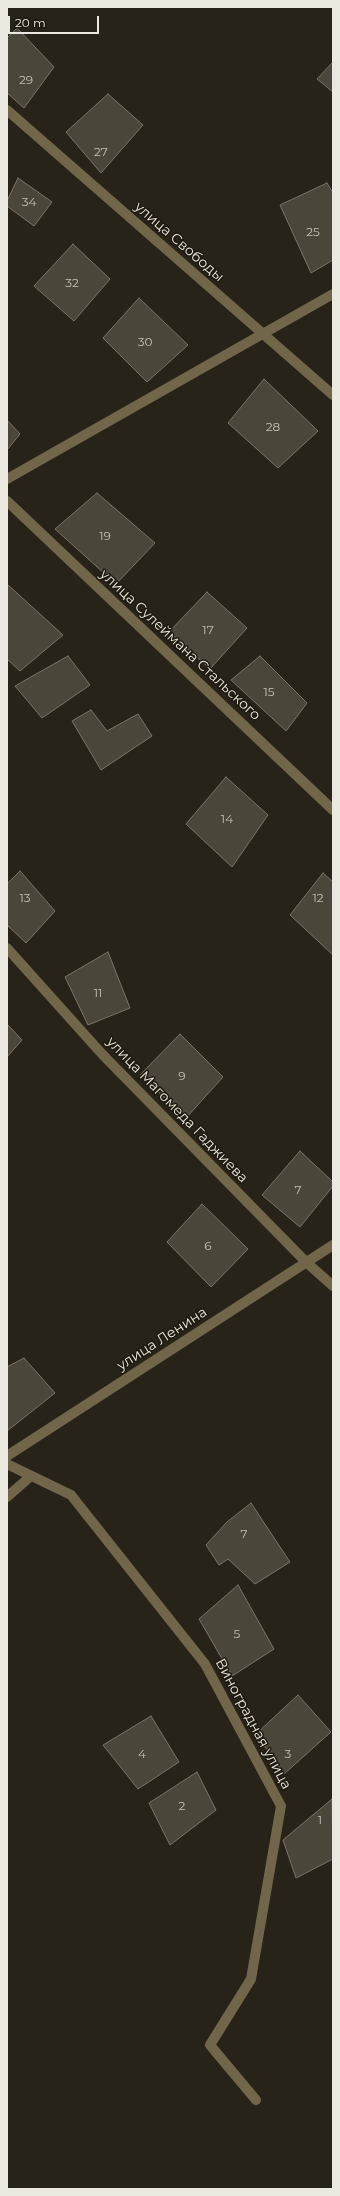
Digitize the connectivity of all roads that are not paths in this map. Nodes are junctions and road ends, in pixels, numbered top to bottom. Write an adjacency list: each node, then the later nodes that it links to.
1 (7, 110): 3 (street, улица Свободы)
2 (333, 294): 3 (street)
3 (263, 334): 4 (street, улица Свободы); 5 (street)
4 (333, 395)
5 (7, 479)
6 (7, 501): 7 (street, улица Сулеймана Стальского)
7 (333, 810)
8 (7, 948): 10 (street, улица Магомеда Гаджиева)
9 (333, 1245): 10 (street, улица Ленина)
10 (306, 1262): 11 (street, улица Магомеда Гаджиева); 12 (street, улица Ленина)
11 (333, 1286)
12 (7, 1456)
13 (7, 1464): 14 (street, Виноградная улица)
14 (31, 1476): 15 (street); 16 (street, Виноградная улица)
15 (7, 1497)
16 (256, 2100)

